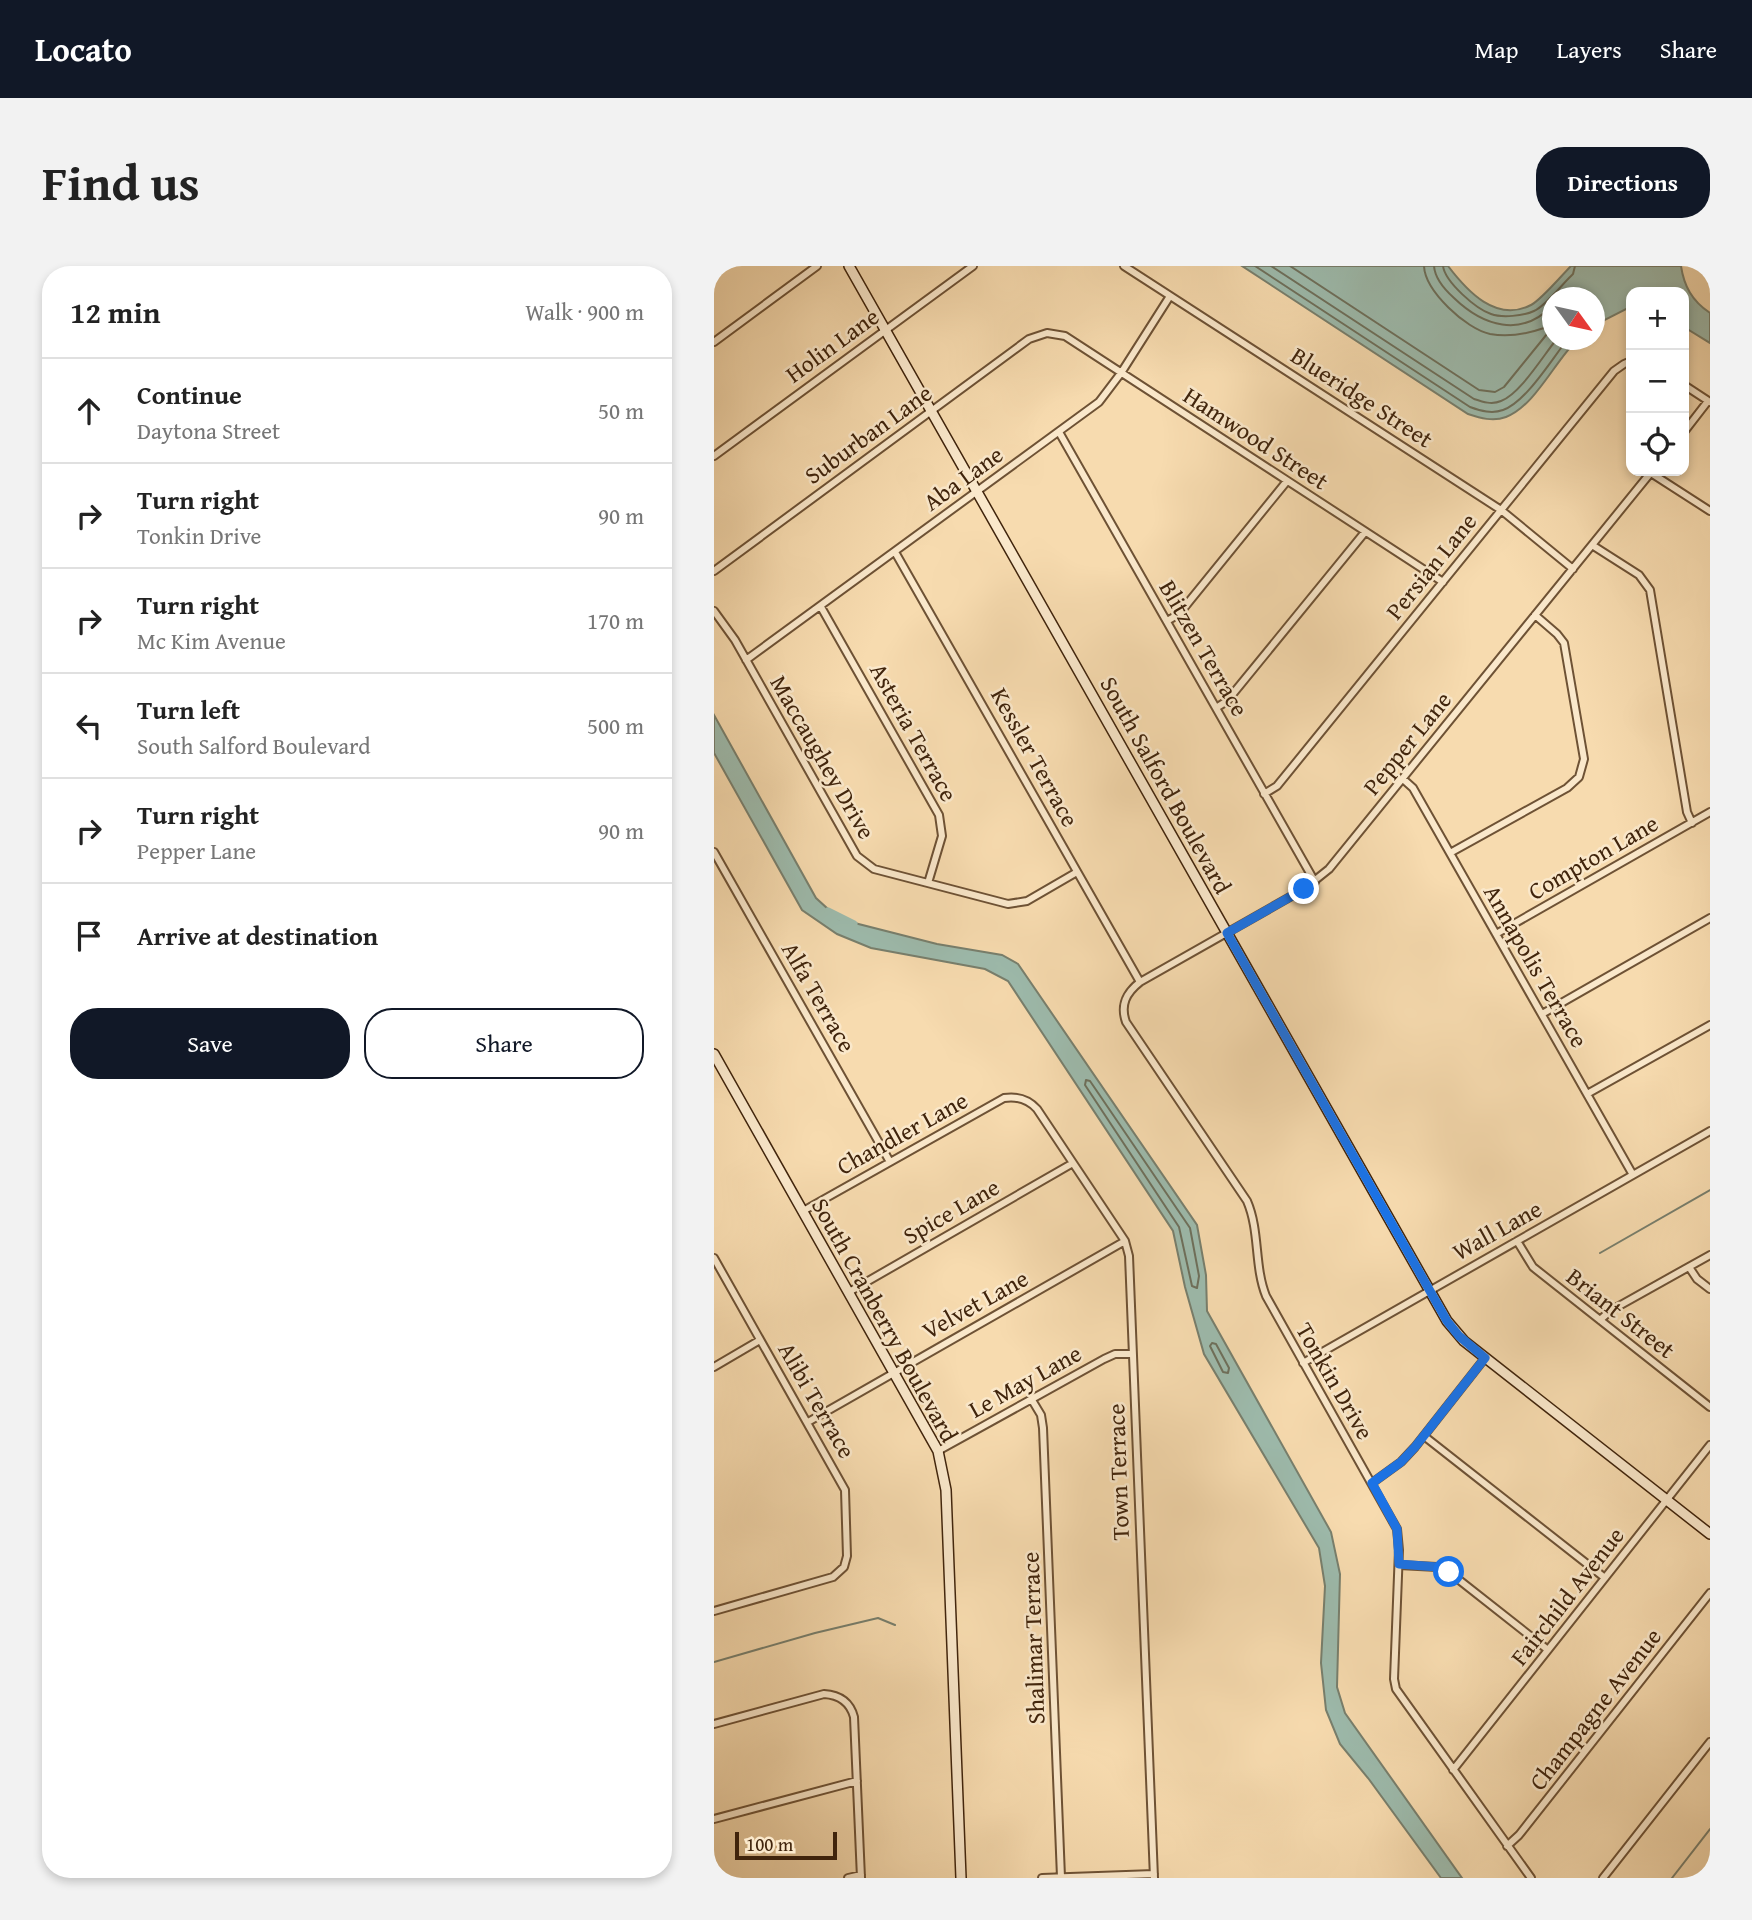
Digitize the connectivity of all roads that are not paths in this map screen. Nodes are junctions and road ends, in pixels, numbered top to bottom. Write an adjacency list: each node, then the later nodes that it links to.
1 (817, 266): 8 (street)
2 (849, 266): 6 (street, South Salford Boulevard)
3 (973, 266): 6 (street, Holin Lane)
4 (1125, 266): 5 (street, Blueridge Street)
5 (1170, 296): 10 (street, Aba Lane); 21 (street, Blueridge Street)
6 (886, 330): 13 (street, South Salford Boulevard); 16 (street, Holin Lane)
7 (1047, 333): 10 (street, Hamwood Street); 13 (street, Suburban Lane)
8 (714, 342)
9 (1626, 364): 21 (street, Persian Lane)
10 (1121, 373): 15 (street, Aba Lane); 19 (street, Hamwood Street)
11 (1689, 388): 12 (street)
12 (1709, 402): 14 (street)
13 (932, 410): 20 (street, South Salford Boulevard); 27 (street, Suburban Lane)
14 (1689, 426)
15 (1059, 432): 20 (street, Aba Lane); 32 (street, Blitzen Terrace)
16 (714, 456)
17 (1648, 476): 24 (street, Pepper Lane)
18 (1657, 476): 22 (street)
19 (1287, 481): 23 (street, Hamwood Street); 32 (street)
20 (978, 491): 25 (street, Aba Lane); 45 (street, South Salford Boulevard)
21 (1502, 510): 26 (street, Blueridge Street); 28 (street, Persian Lane)
22 (1710, 511)
23 (1365, 532): 28 (street, Hamwood Street); 34 (street)
24 (1592, 545): 26 (street, Pepper Lane); 38 (street)
25 (895, 552): 29 (street, Aba Lane); 41 (street, Kessler Terrace)
26 (1573, 569): 31 (street, Pepper Lane)
27 (714, 571)
28 (1443, 582): 36 (street, Persian Lane)
29 (821, 607): 33 (street, Aba Lane); 43 (street, Asteria Terrace)
30 (714, 611): 33 (street, Maccaughey Drive)
31 (1535, 615): 35 (street, Pepper Lane); 40 (street)
32 (1167, 621): 34 (street, Blitzen Terrace)
33 (746, 660): 43 (street, Maccaughey Drive)
34 (1216, 708): 36 (street, Blitzen Terrace)
35 (1403, 779): 40 (street, Annapolis Terrace); 42 (street, Pepper Lane)
36 (1265, 794): 42 (street, Blitzen Terrace)
37 (1710, 813): 38 (street, Compton Lane)
38 (1692, 823): 46 (street, Compton Lane)
39 (714, 852): 54 (street, Alfa Terrace)
40 (1450, 853): 46 (street, Annapolis Terrace)
41 (1077, 872): 43 (street, Maccaughey Drive); 47 (street, Kessler Terrace)
42 (1315, 882): 45 (street, Pepper Lane)
43 (928, 883)
44 (1710, 918): 48 (street)
45 (1227, 933): 47 (street, Pepper Lane); 63 (street, South Salford Boulevard)
46 (1496, 934): 48 (street, Annapolis Terrace)
47 (1140, 982): 70 (street, Tonkin Drive)
48 (1542, 1014): 51 (street, Annapolis Terrace)
49 (1710, 1025): 51 (street)
50 (714, 1054): 57 (street, South Cranberry Boulevard)
51 (1587, 1094): 56 (street, Annapolis Terrace)
52 (1023, 1099): 54 (street, Chandler Lane); 55 (street, Town Terrace)
53 (1710, 1131): 56 (street, Wall Lane)
54 (890, 1162): 57 (street, Chandler Lane)
55 (1073, 1163): 58 (street, Town Terrace); 65 (street, Spice Lane)
56 (1633, 1175): 59 (street, Wall Lane)
57 (803, 1211): 65 (street, South Cranberry Boulevard)
58 (1125, 1241): 68 (street, Town Terrace); 72 (street, Velvet Lane)
59 (1517, 1241): 63 (street, Wall Lane); 66 (street, Briant Street)
60 (1710, 1255): 62 (street)
61 (714, 1260): 67 (street, Alibi Terrace)
62 (1689, 1267): 64 (street); 66 (street)
63 (1430, 1289): 69 (street, South Salford Boulevard); 70 (street, Wall Lane)
64 (1710, 1289)
65 (849, 1292): 72 (street, South Cranberry Boulevard)
66 (1600, 1320): 74 (street, Briant Street)
67 (760, 1340): 71 (street); 75 (street, Alibi Terrace)
68 (1133, 1354): 73 (street, Le May Lane); 93 (street, Town Terrace)
69 (1485, 1358): 76 (street); 80 (street, South Salford Boulevard)
70 (1303, 1363): 79 (street, Tonkin Drive)
71 (714, 1367)
72 (894, 1372): 75 (street, Velvet Lane); 78 (street, South Cranberry Boulevard)
73 (1032, 1400): 78 (street, Le May Lane); 95 (street, Shalimar Terrace)
74 (1710, 1407)
75 (808, 1422): 85 (street, Alibi Terrace)
76 (1424, 1436): 79 (street); 83 (street)
77 (1710, 1445): 80 (street, Fairchild Avenue)
78 (938, 1451): 97 (street, South Cranberry Boulevard)
79 (1372, 1483): 82 (street, Tonkin Drive)
80 (1667, 1500): 81 (street, South Salford Boulevard); 83 (street, Fairchild Avenue)
81 (1710, 1534)
82 (1399, 1564): 86 (street); 89 (street, Tonkin Drive)
83 (1605, 1578): 86 (street, Fairchild Avenue)
84 (1710, 1593): 92 (street, Champagne Avenue)
85 (714, 1611)
86 (1548, 1650): 89 (street, Fairchild Avenue)
87 (714, 1724): 90 (street)
88 (1710, 1742): 100 (street)
89 (1453, 1770): 92 (street, Tonkin Drive)
90 (857, 1781): 91 (street); 94 (street)
91 (714, 1819)
92 (1507, 1846): 99 (street, Tonkin Drive)
93 (1154, 1876): 95 (street)
94 (861, 1877): 96 (street)
95 (1061, 1877): 98 (street)
96 (848, 1878)
97 (961, 1878)
98 (1042, 1878)
99 (1531, 1878)
100 (1603, 1878)

